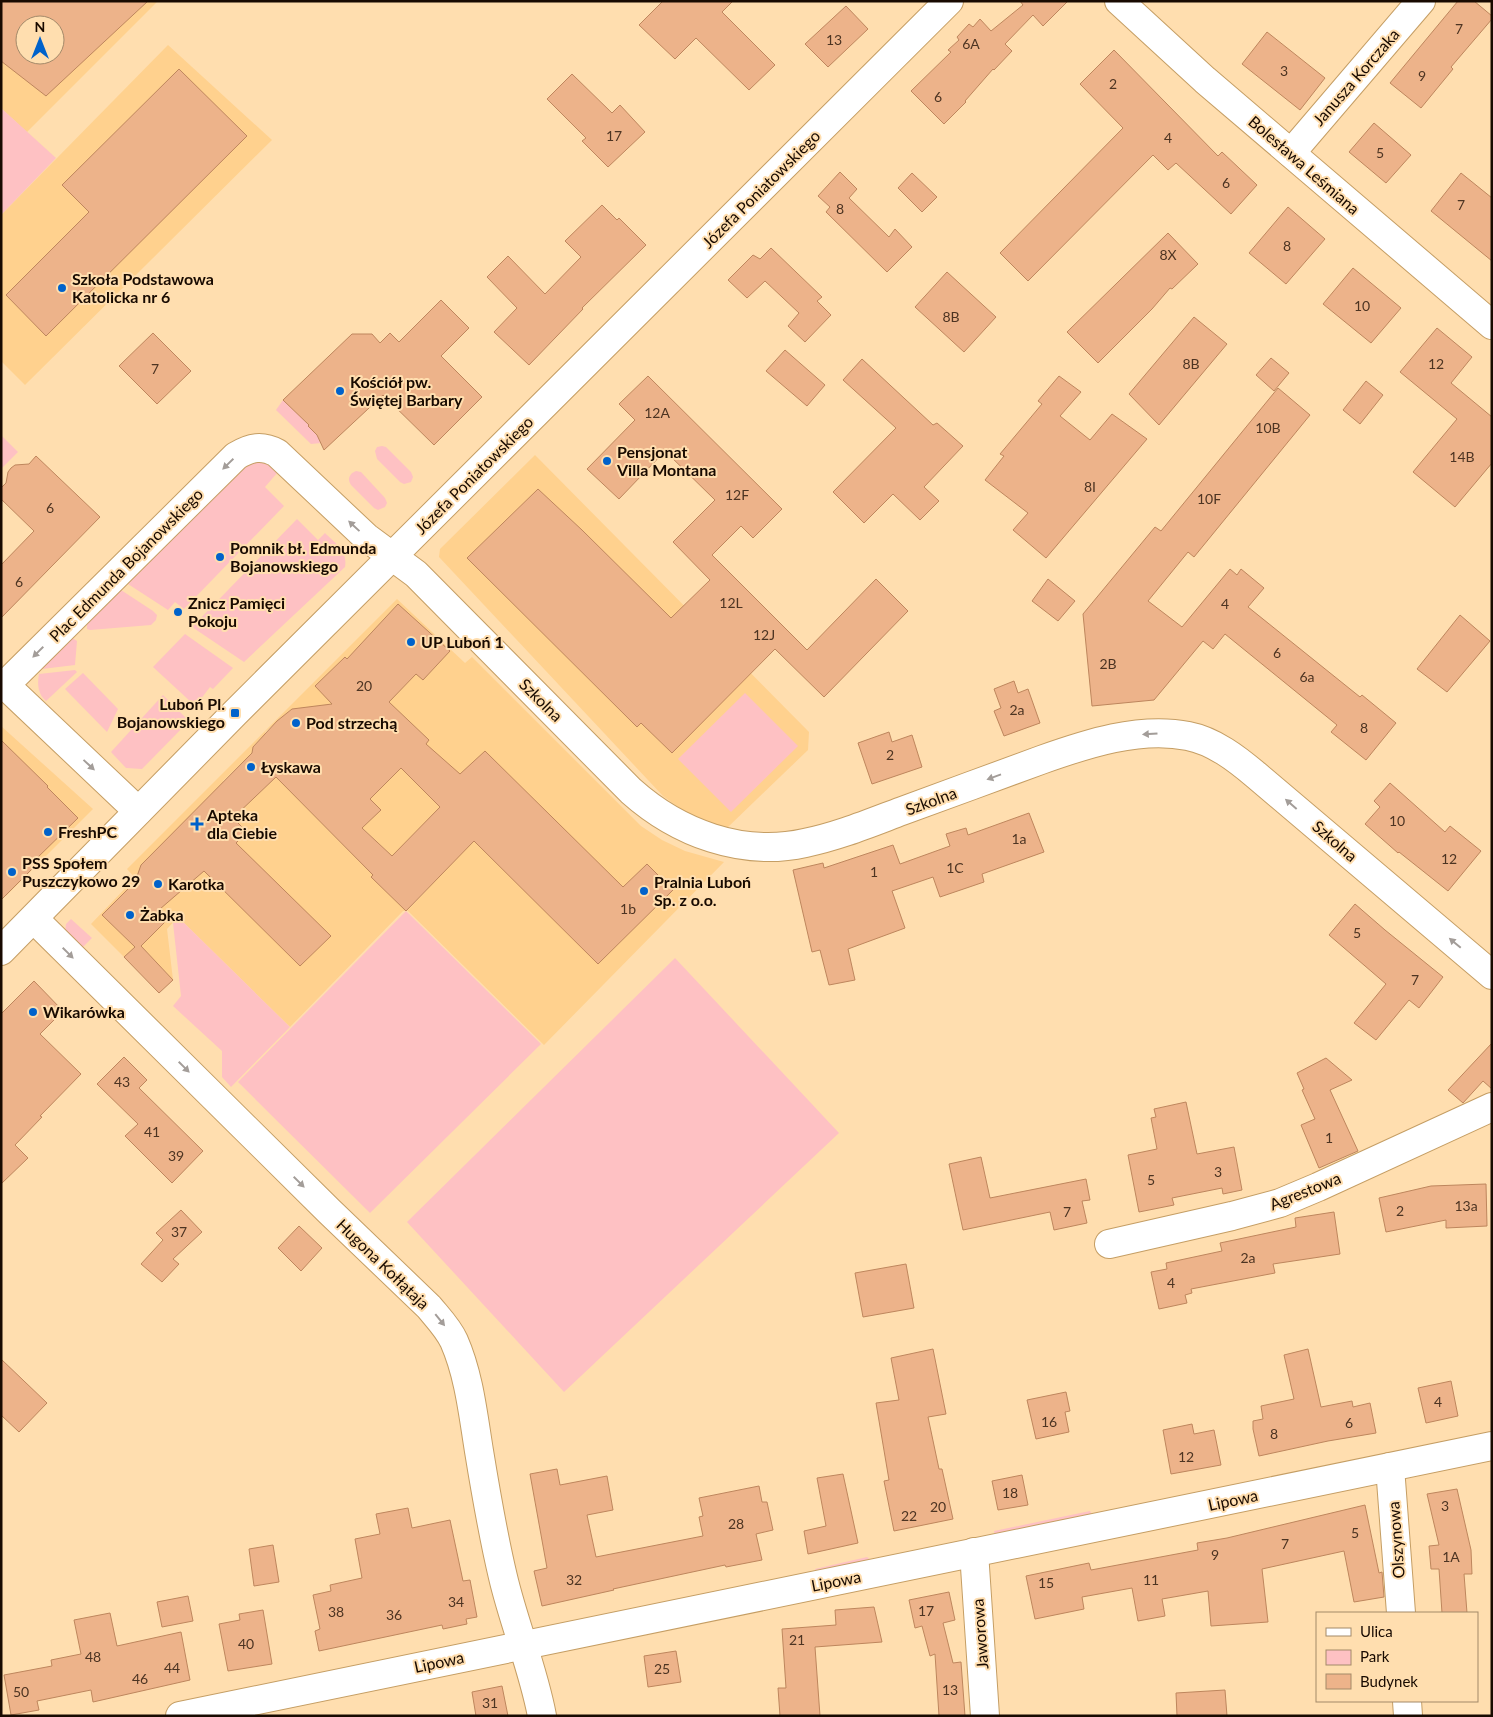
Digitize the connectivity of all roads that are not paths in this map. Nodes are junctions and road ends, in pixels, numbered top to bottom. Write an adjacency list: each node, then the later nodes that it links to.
1 (949, 1): 6 (street, Józefa Poniatowskiego)
2 (1119, 1): 4 (street, Bolesława Leśmiana)
3 (1421, 1): 4 (street, Janusza Korczaka)
4 (1291, 153): 5 (street, Bolesława Leśmiana)
5 (1492, 325)
6 (392, 557): 7 (street, Plac Edmunda Bojanowskiego, one-way to 7); 8 (street, Józefa Poniatowskiego); 11 (street, Szkolna, one-way to 6)
7 (3, 684): 8 (street, Plac Edmunda Bojanowskiego, one-way to 8)
8 (138, 811): 9 (street, Józefa Poniatowskiego)
9 (34, 919): 10 (street, Józefa Poniatowskiego); 18 (street, Hugona Kołłątaja, one-way to 18)
10 (1, 951)
11 (1492, 975)
12 (1492, 1107): 13 (street, Agrestowa)
13 (1109, 1244)
14 (1492, 1446): 15 (street, Lipowa)
15 (1390, 1468): 16 (street, Lipowa); 17 (street, Olszynowa)
16 (974, 1552): 18 (street, Lipowa); 22 (street, Jaworowa)
17 (1401, 1612)
18 (523, 1644): 20 (street, Lipowa); 21 (street, Hugona Kołłątaja)
19 (1407, 1702): 23 (street)
20 (180, 1716)
21 (542, 1716)
22 (985, 1716)
23 (1408, 1716)

